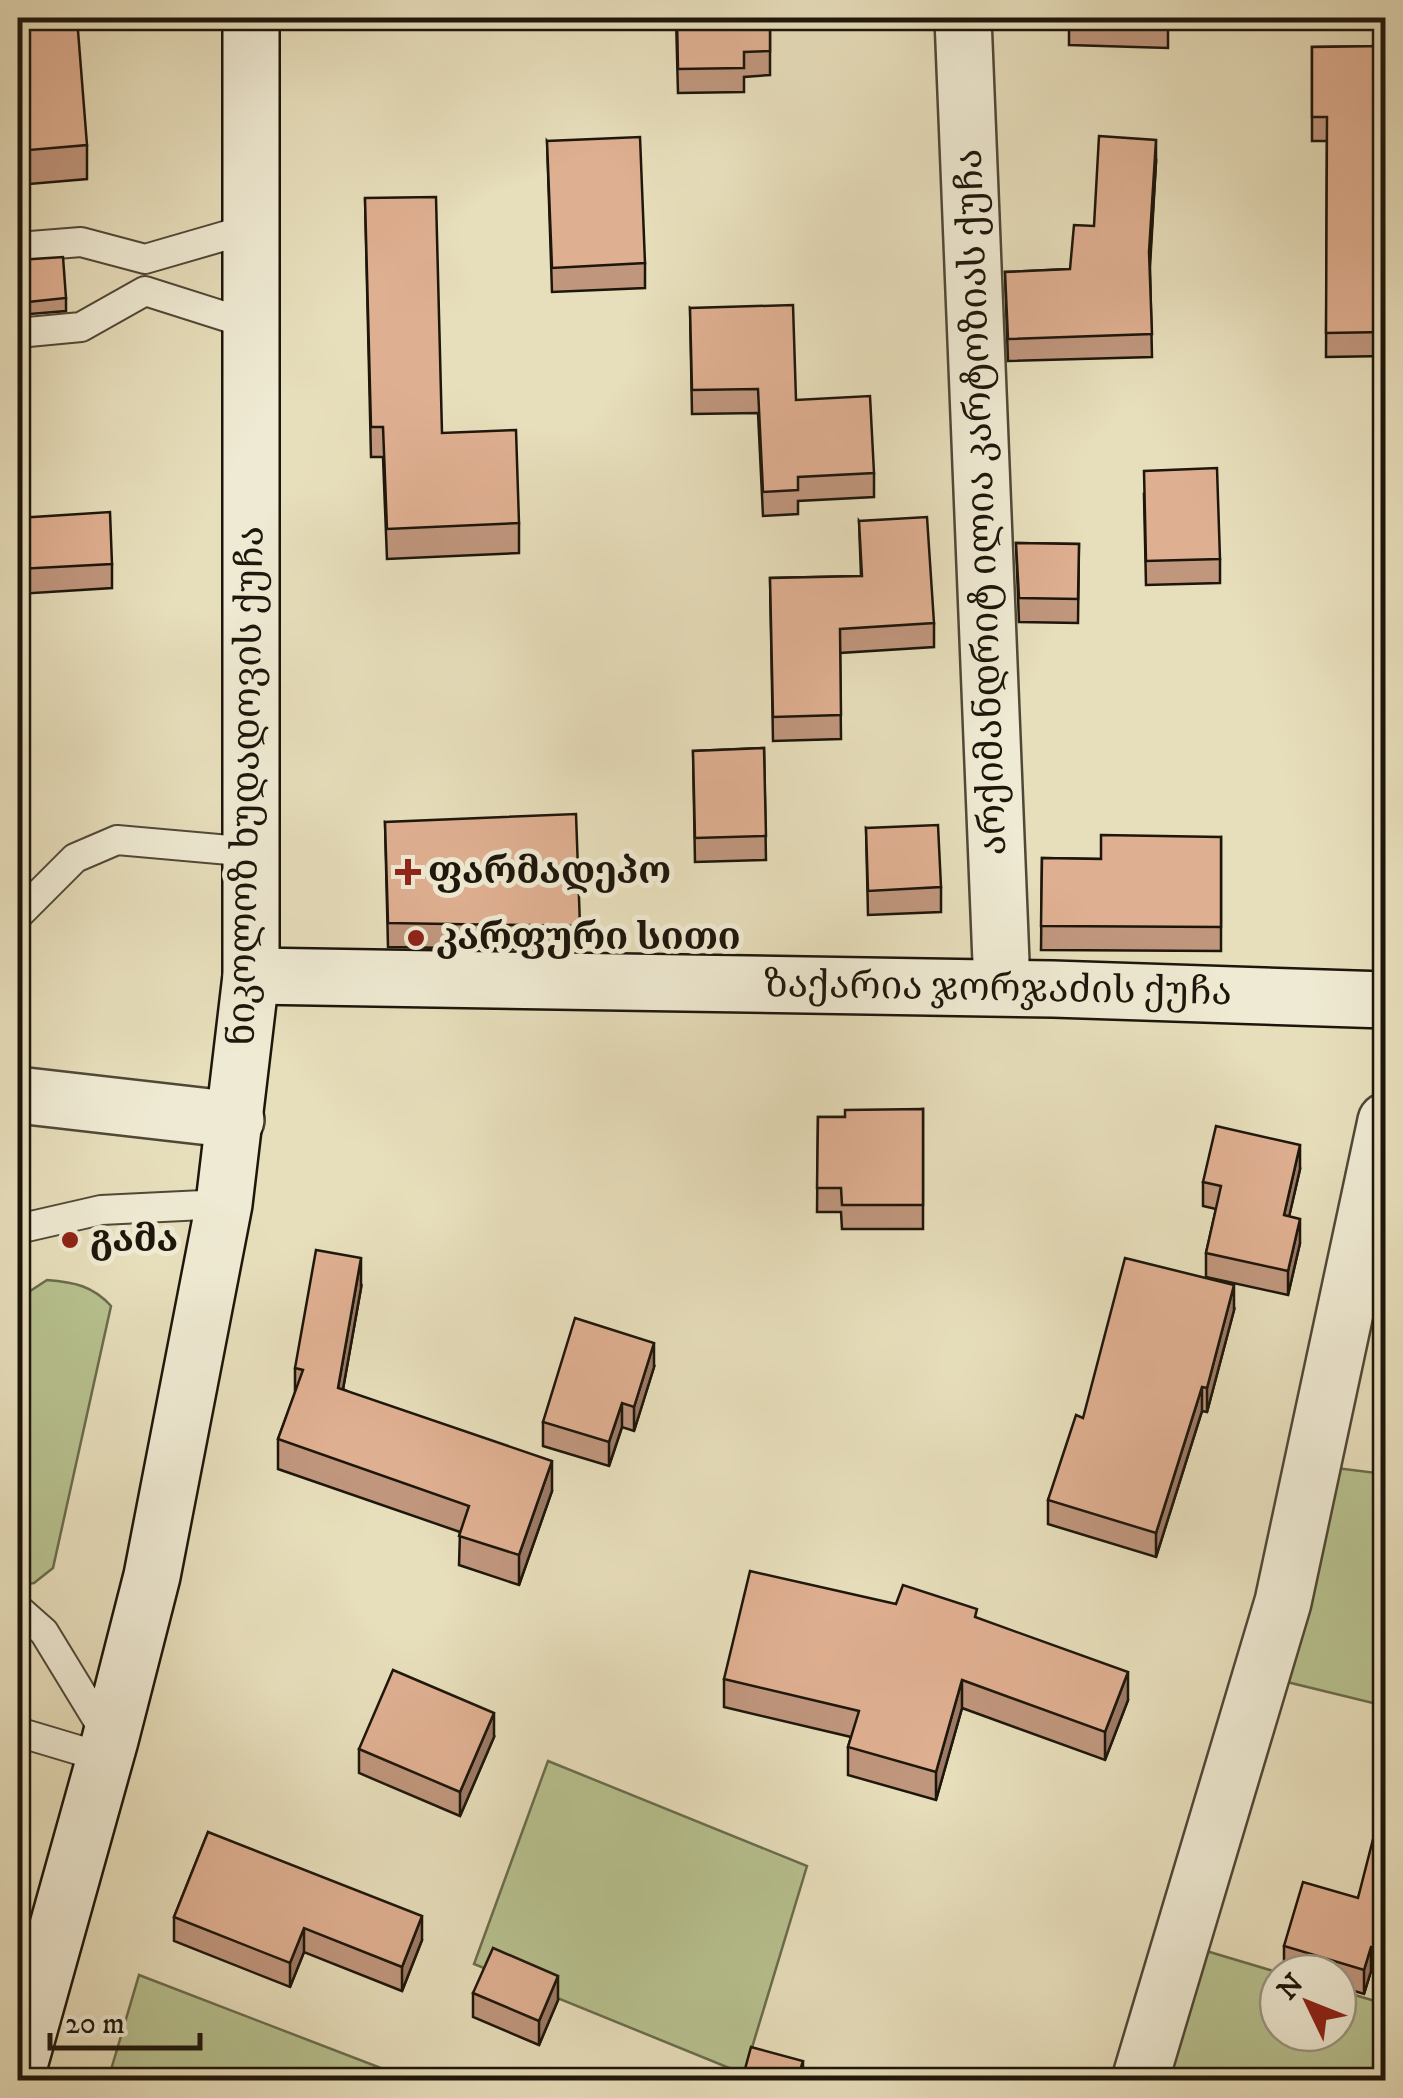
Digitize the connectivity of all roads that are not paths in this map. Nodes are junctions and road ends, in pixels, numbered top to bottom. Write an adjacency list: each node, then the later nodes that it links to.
1 (251, 18): 3 (street, ნიკოლოზ ხუდადოვის ქუჩა)
2 (963, 18): 10 (street, არქიმანდრიტ ილია კარტოზიას ქუჩა)
3 (252, 228): 4 (lane); 5 (street, ნიკოლოზ ხუდადოვის ქუჩა)
4 (18, 248)
5 (252, 326): 6 (lane); 7 (street, ნიკოლოზ ხუდადოვის ქუჩა)
6 (18, 333)
7 (252, 852): 8 (lane); 9 (street, ნიკოლოზ ხუდადოვის ქუჩა)
8 (18, 915)
9 (252, 976): 10 (street, ზაქარია ჯორჯაძის ქუჩა); 13 (street, ნიკოლოზ ხუდადოვის ქუჩა)
10 (1002, 988): 11 (street, ზაქარია ჯორჯაძის ქუჩა)
11 (1386, 1000)
12 (18, 1096): 13 (street)
13 (236, 1120): 15 (street, ნიკოლოზ ხუდადოვის ქუჩა)
14 (1386, 1121): 21 (street)
15 (224, 1204): 16 (lane); 19 (street, ნიკოლოზ ხუდადოვის ქუჩა)
16 (18, 1229)
17 (18, 1609): 19 (lane)
18 (18, 1732): 19 (lane)
19 (108, 1749): 20 (street, ნიკოლოზ ხუდადოვის ქუჩა)
20 (18, 2069)
21 (1140, 2080)

